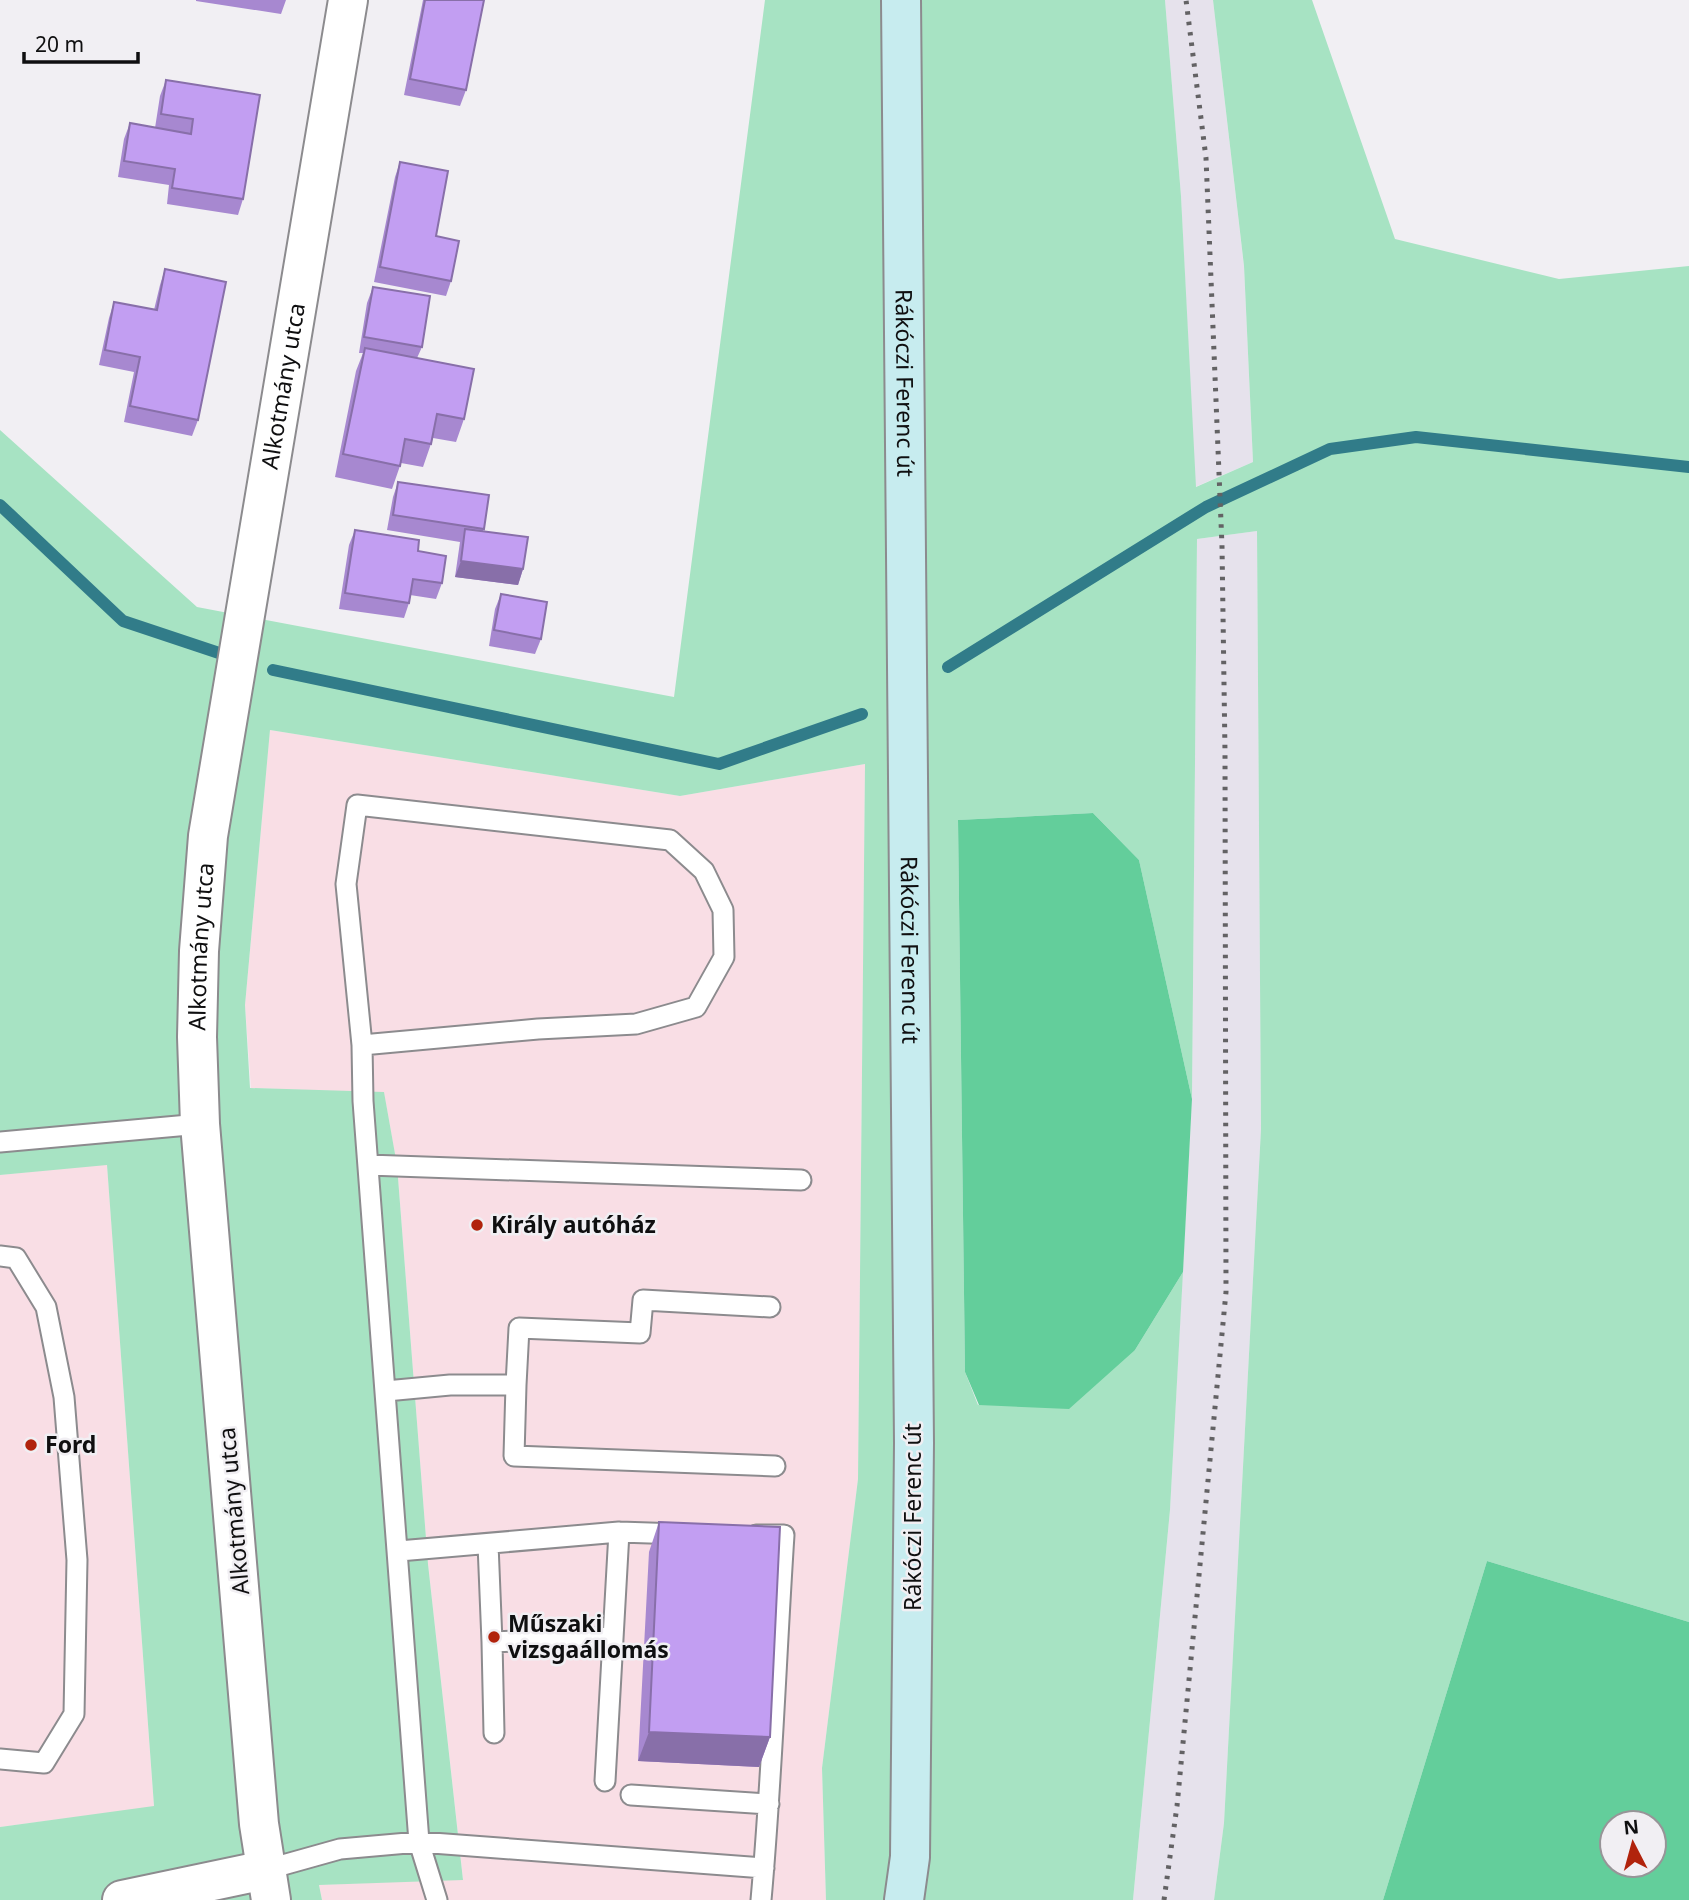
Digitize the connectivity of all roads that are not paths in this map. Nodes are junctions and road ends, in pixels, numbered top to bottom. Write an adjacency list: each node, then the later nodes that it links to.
1 (348, 0): 4 (street, Alkotmány utca)
2 (901, 0): 31 (main road, Rákóczi Ferenc út)
3 (362, 1045): 3 (lane); 6 (lane)
4 (200, 1124): 5 (lane); 27 (street, Alkotmány utca)
5 (0, 1142)
6 (368, 1165): 7 (lane); 11 (lane)
7 (801, 1180)
8 (0, 1256): 21 (lane)
9 (770, 1307): 10 (lane)
10 (516, 1385): 11 (lane); 12 (lane)
11 (386, 1391): 17 (lane)
12 (775, 1466)
13 (618, 1532): 14 (lane); 16 (lane); 18 (lane)
14 (701, 1534)
15 (743, 1535): 24 (lane)
16 (488, 1544): 17 (lane); 19 (lane)
17 (399, 1551): 25 (lane)
18 (613, 1637): 19 (lane); 22 (lane)
19 (492, 1642): 20 (lane)
20 (494, 1733)
21 (0, 1759)
22 (605, 1781)
23 (631, 1795): 24 (lane)
24 (769, 1804): 26 (lane)
25 (419, 1842): 26 (lane); 27 (lane); 29 (lane)
26 (764, 1868): 30 (lane)
27 (268, 1885): 28 (street)
28 (122, 1900)
29 (437, 1900)
30 (761, 1900)
31 (904, 1900)

